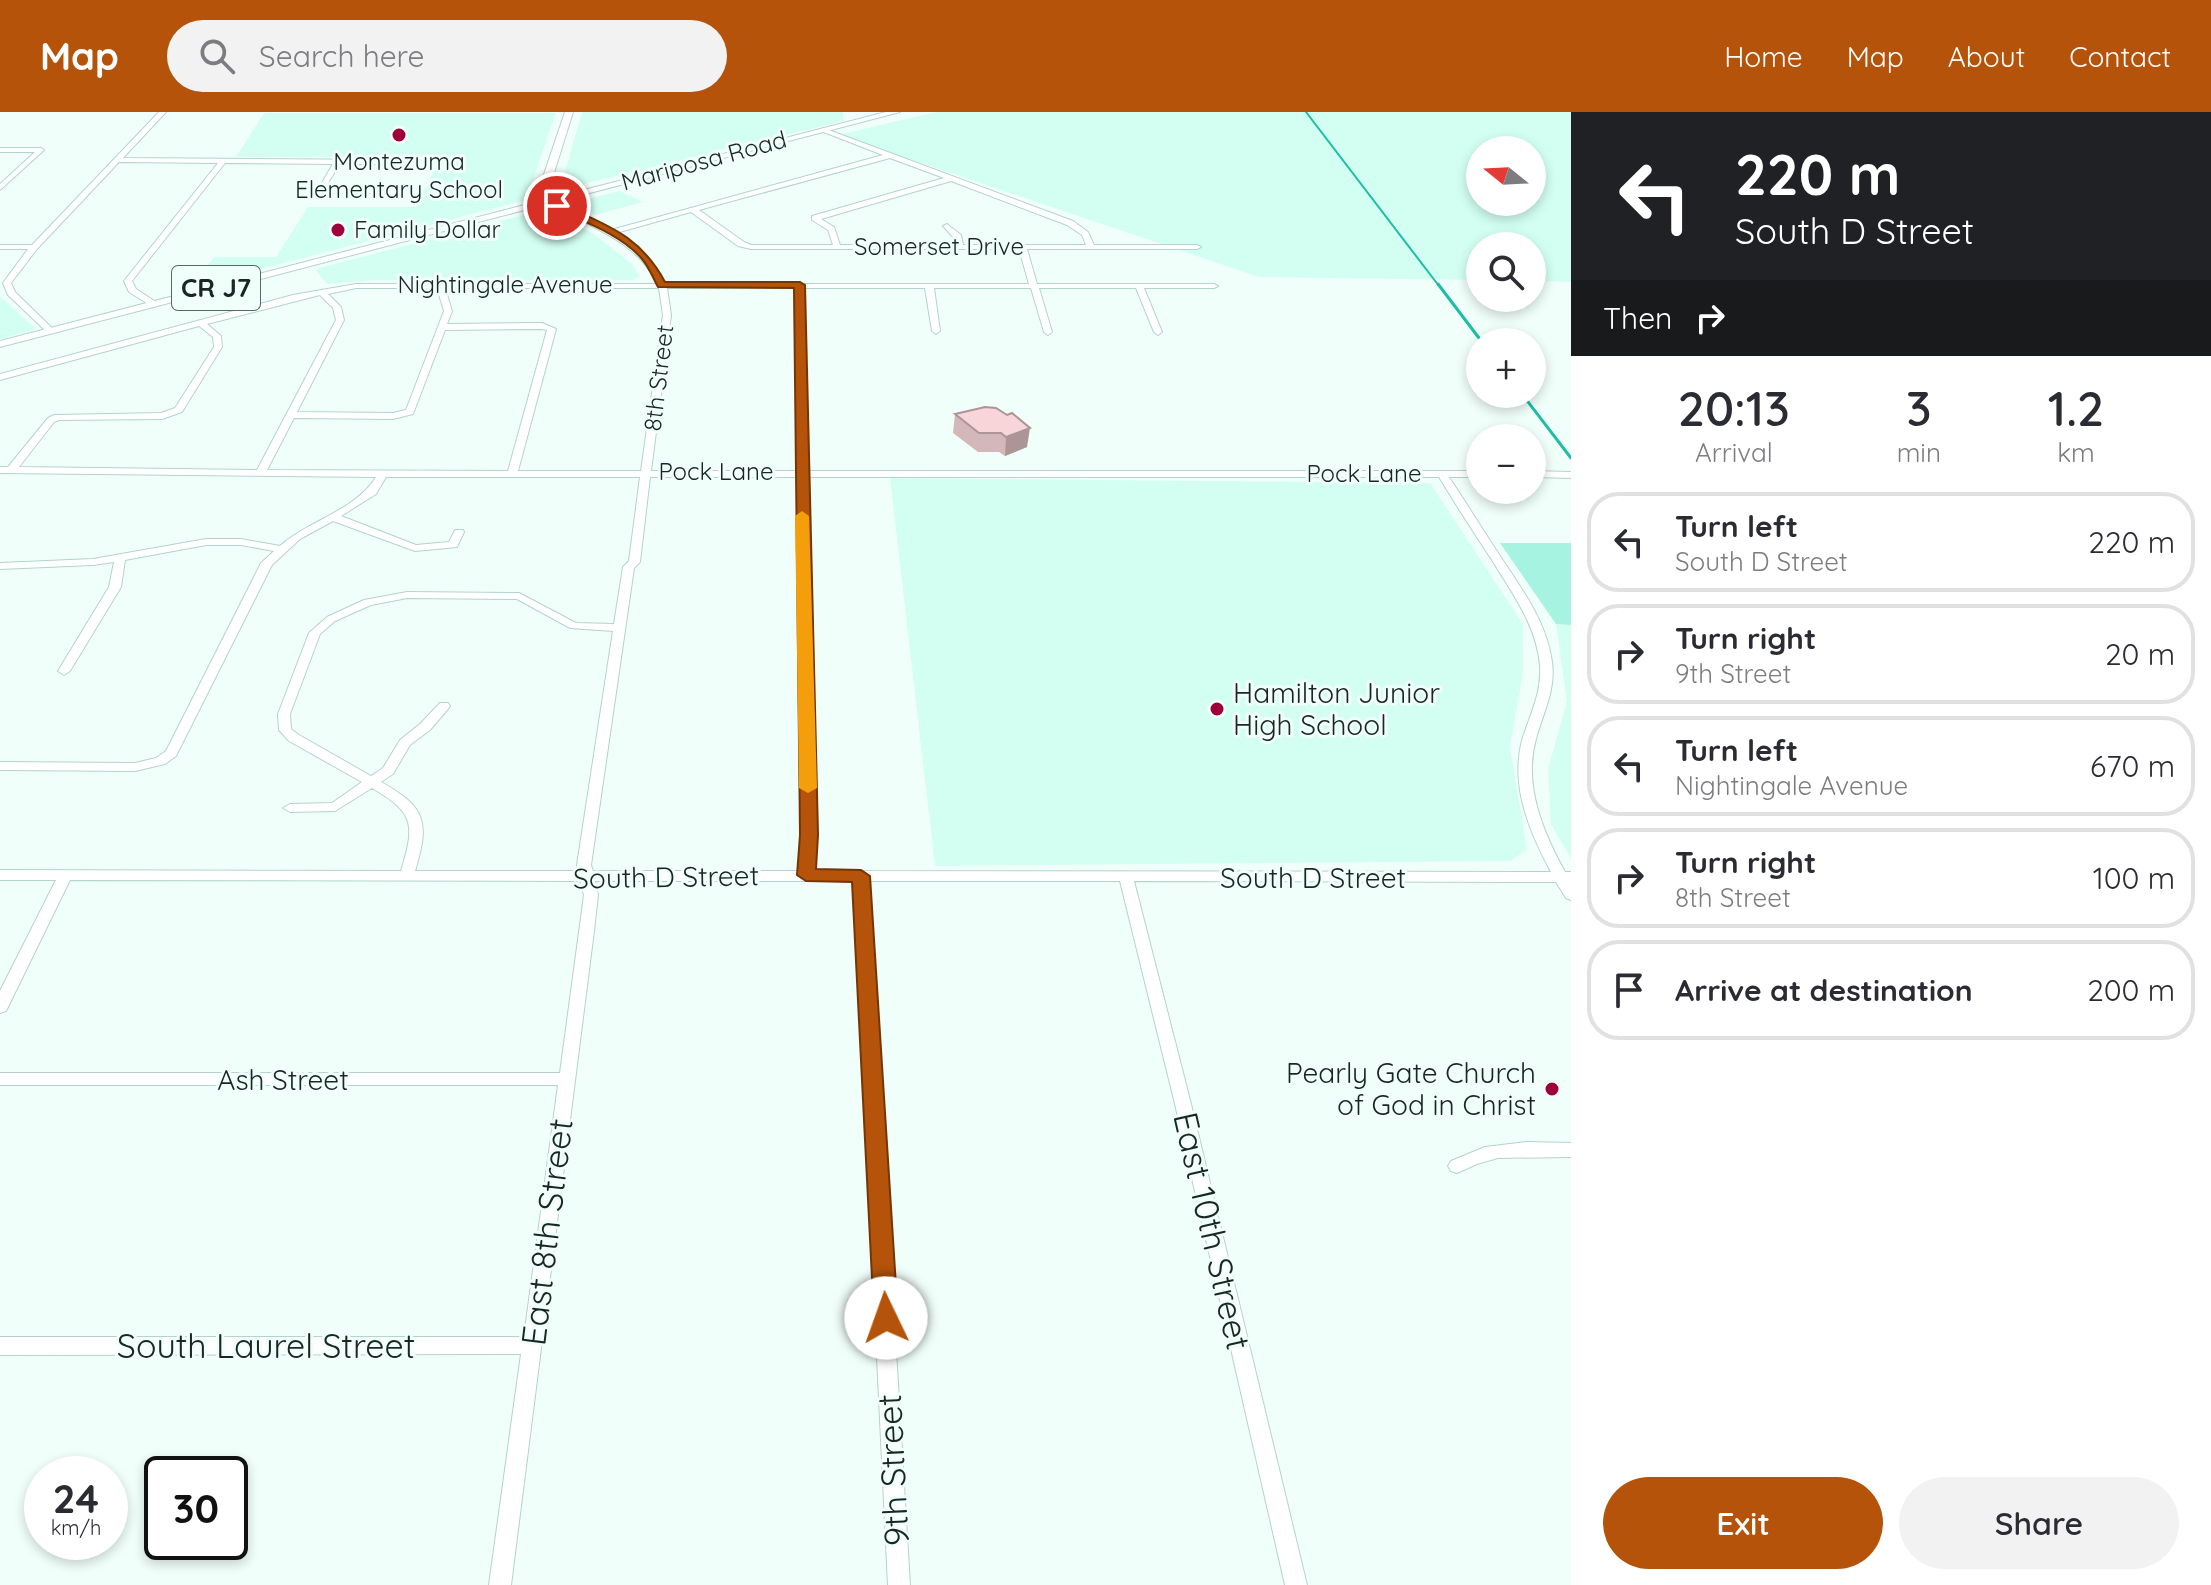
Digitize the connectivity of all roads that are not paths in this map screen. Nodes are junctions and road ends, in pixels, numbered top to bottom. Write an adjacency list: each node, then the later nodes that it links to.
1 (163, 112): 7 (street)
2 (569, 112): 15 (main road)
3 (896, 112): 4 (main road, Mariposa Road / CR J7)
4 (823, 130): 6 (street); 15 (main road, Mariposa Road / CR J7)
5 (0, 150): 12 (street)
6 (891, 155): 11 (street); 16 (street)
7 (118, 160): 8 (street); 21 (street)
8 (224, 160): 9 (street); 34 (street)
9 (339, 160): 10 (street); 14 (street)
10 (390, 162)
11 (952, 178): 19 (street); 24 (street)
12 (5, 179): 13 (street)
13 (0, 188)
14 (376, 191)
15 (551, 201): 18 (street, 8th Street); 34 (main road, Mariposa Road / CR J7)
16 (693, 210): 18 (street); 19 (street, Somerset Drive)
17 (947, 226): 22 (street)
18 (612, 232): 27 (street, 8th Street)
19 (837, 246): 22 (street, Somerset Drive)
20 (0, 247): 21 (street)
21 (34, 247): 37 (street)
22 (959, 247): 23 (street, Somerset Drive)
23 (1022, 247): 24 (street, Somerset Drive); 30 (street)
24 (1091, 247): 25 (street, Somerset Drive)
25 (1197, 247)
26 (440, 285): 27 (street, Nightingale Avenue); 33 (street, Nightingale Avenue); 36 (street)
27 (662, 285): 28 (street, Nightingale Avenue); 46 (street, 8th Street)
28 (800, 285): 29 (street, Nightingale Avenue); 48 (street)
29 (929, 285): 30 (street, Nightingale Avenue); 38 (street)
30 (1033, 285): 31 (street, Nightingale Avenue); 39 (street)
31 (1139, 286): 32 (street, Nightingale Avenue); 40 (street)
32 (1214, 286)
33 (321, 291): 35 (street, Nightingale Avenue); 43 (street)
34 (153, 304): 37 (main road, Mariposa Road / CR J7)
35 (201, 323): 42 (street, Nightingale Avenue); 44 (street)
36 (443, 327): 43 (street); 45 (street)
37 (51, 331): 41 (main road, Mariposa Road / CR J7)
38 (936, 331)
39 (1048, 332)
40 (1158, 332)
41 (0, 344)
42 (0, 377)
43 (292, 415): 47 (street)
44 (5, 470): 47 (street, Pock Lane)
45 (513, 472): 46 (street, Pock Lane); 49 (street, Pock Lane)
46 (646, 472): 48 (street, Pock Lane); 59 (street, East 8th Street)
47 (260, 473): 49 (street, Pock Lane)
48 (802, 473): 50 (street, Pock Lane); 67 (street)
49 (383, 474): 54 (street)
50 (1442, 474): 51 (street, Pock Lane); 71 (street)
51 (1466, 474)
52 (1546, 474): 53 (street)
53 (1571, 475)
54 (333, 517): 55 (street); 56 (street)
55 (459, 532)
56 (280, 549): 57 (street); 62 (street)
57 (120, 558): 58 (street); 60 (street)
58 (0, 566)
59 (620, 628): 63 (street); 66 (street, East 8th Street)
60 (64, 671)
61 (444, 706): 63 (street)
62 (0, 766)
63 (372, 782): 64 (street); 70 (street)
64 (290, 808)
65 (0, 875): 68 (street, South D Street)
66 (586, 875): 67 (street, South D Street); 70 (street, South D Street); 76 (street, East 8th Street)
67 (806, 875): 69 (street, South D Street)
68 (65, 876): 70 (street, South D Street); 74 (street)
69 (861, 876): 72 (street, South D Street); 82 (street, 9th Street)
70 (406, 877)
71 (1566, 877): 72 (street, South D Street); 73 (street)
72 (1126, 878): 83 (street, East 10th Street)
73 (1571, 895)
74 (0, 1007)
75 (0, 1079): 76 (street, Ash Street)
76 (566, 1079): 79 (street, East 8th Street)
77 (1571, 1150): 78 (street)
78 (1457, 1166)
79 (533, 1345): 80 (street, South Laurel Street); 81 (street, East 8th Street)
80 (0, 1346)
81 (500, 1585)
82 (899, 1585)
83 (1296, 1585)

